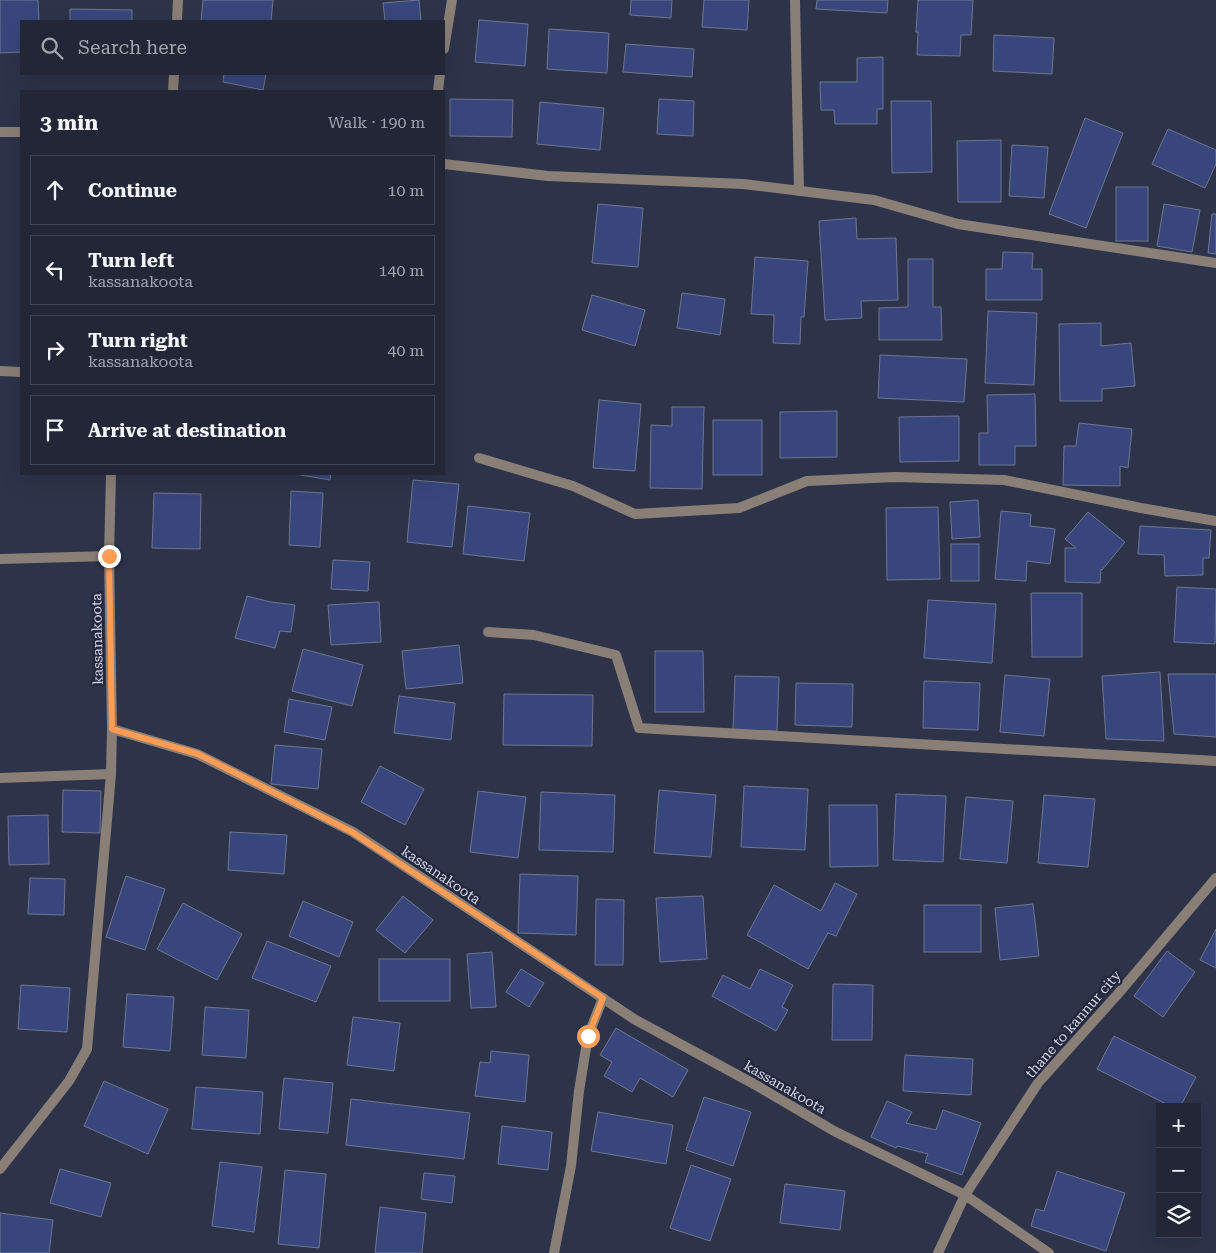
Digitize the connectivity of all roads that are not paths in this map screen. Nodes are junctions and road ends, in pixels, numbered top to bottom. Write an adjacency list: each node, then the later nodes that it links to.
1 (178, 0): 4 (street)
2 (452, 0): 5 (street)
3 (795, 0): 13 (street)
4 (177, 20)
5 (445, 43)
6 (174, 75): 8 (street)
7 (440, 75): 9 (street)
8 (173, 90)
9 (438, 90)
10 (0, 132): 11 (street)
11 (20, 132)
12 (445, 164): 13 (street)
13 (799, 191): 14 (street)
14 (1216, 263)
15 (0, 371): 16 (street)
16 (20, 372)
17 (479, 458): 19 (street)
18 (111, 475): 20 (street, kassanakoota)
19 (1216, 522)
20 (109, 556): 21 (street); 23 (street, kassanakoota)
21 (0, 559)
22 (488, 632): 24 (street)
23 (112, 729): 25 (street); 28 (street, kassanakoota)
24 (1216, 761)
25 (110, 774): 26 (street); 29 (street)
26 (0, 778)
27 (1216, 878): 30 (street, thane to kannur city)
28 (603, 998): 30 (street, kassanakoota); 31 (street)
29 (0, 1169)
30 (965, 1195): 32 (street, thane to kannur city); 33 (street, kassanakoota)
31 (554, 1253)
32 (938, 1253)
33 (1049, 1253)

